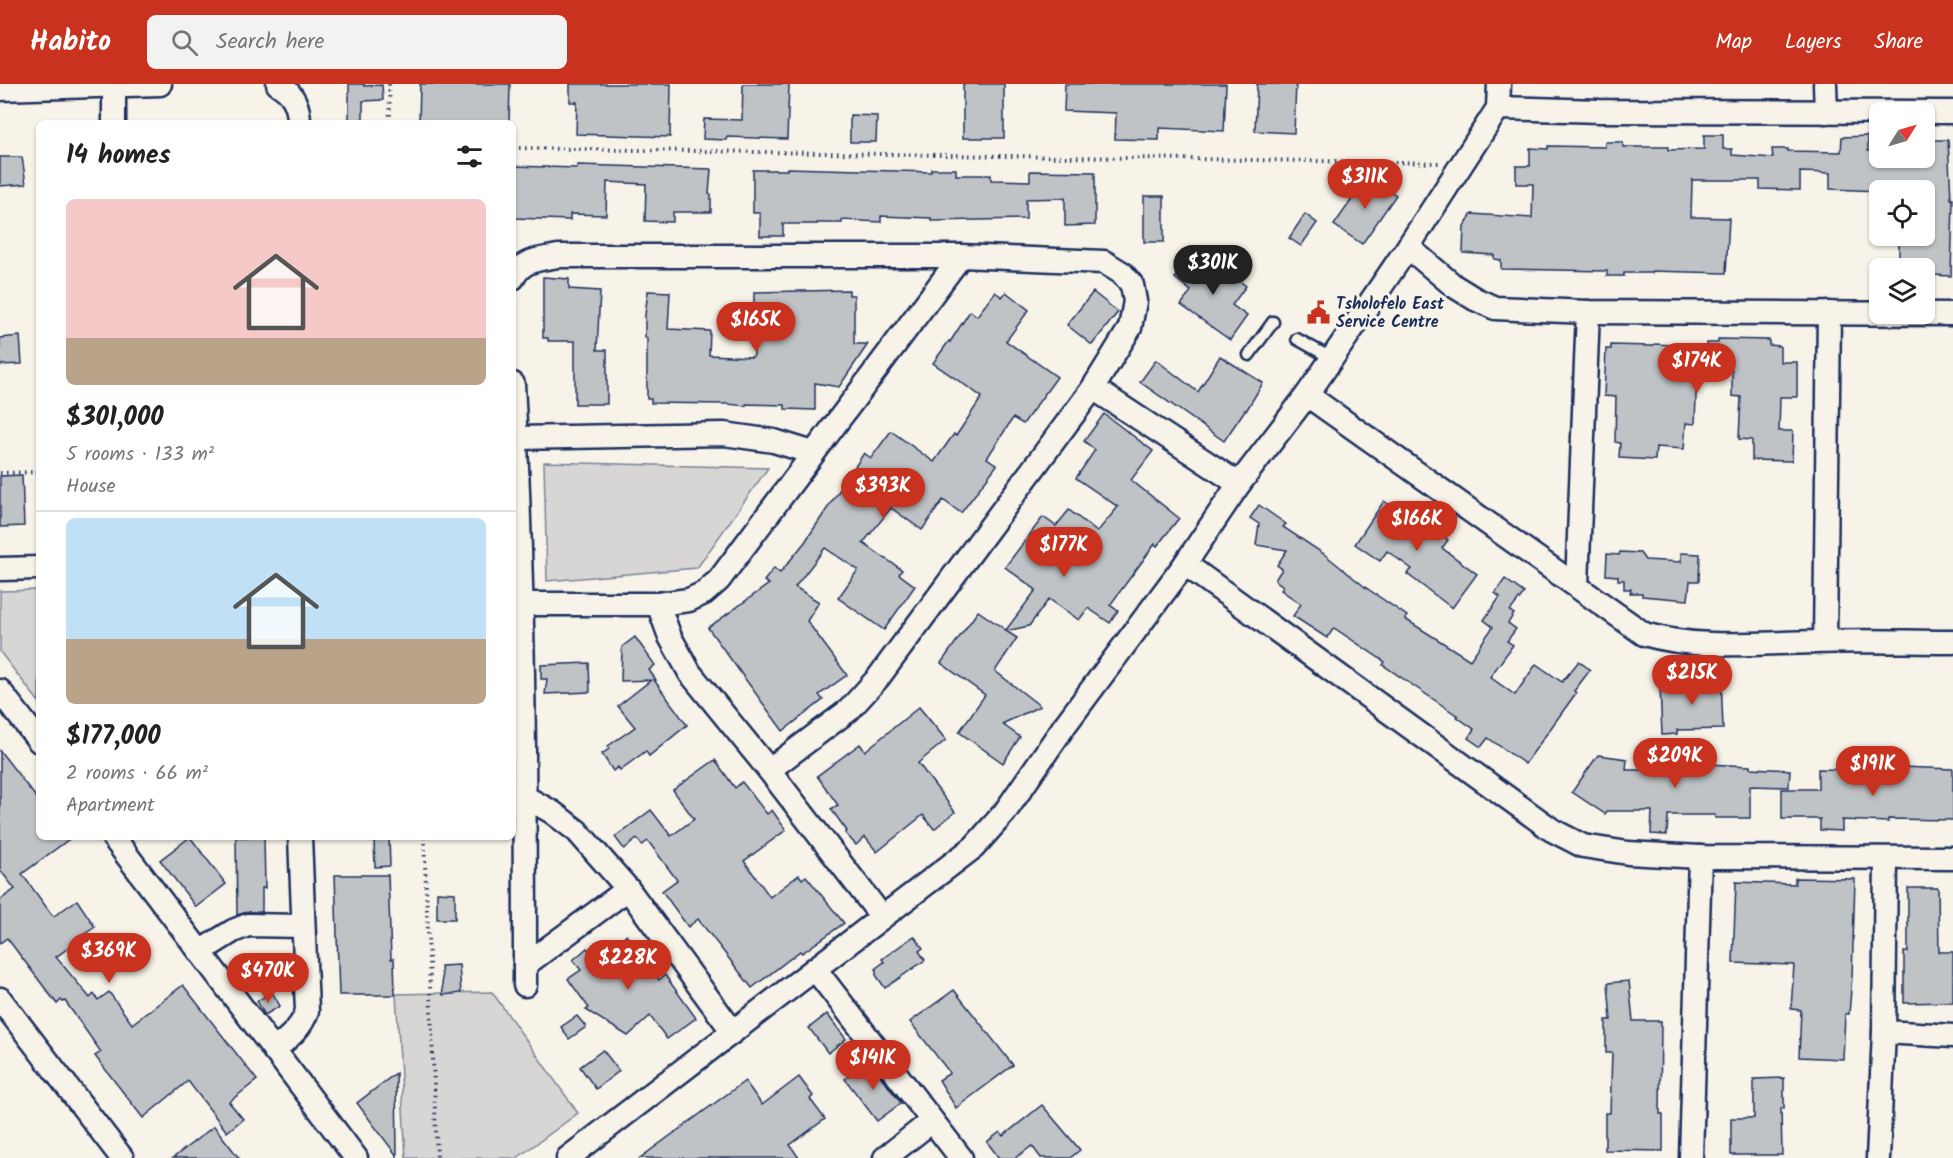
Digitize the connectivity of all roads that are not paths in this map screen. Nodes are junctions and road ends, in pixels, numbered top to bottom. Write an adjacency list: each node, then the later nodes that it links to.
1 (160, 84): 5 (street)
2 (278, 84): 11 (street)
3 (1499, 84): 7 (street)
4 (1825, 84): 8 (street)
5 (114, 86): 6 (street); 10 (street)
6 (0, 89)
7 (1498, 108): 8 (street); 12 (street)
8 (1826, 112): 9 (street)
9 (1953, 112)
10 (114, 120)
11 (300, 120)
12 (1408, 247): 15 (street); 21 (street)
13 (961, 256): 14 (street); 22 (street); 25 (street)
14 (516, 272)
15 (1588, 312): 16 (street); 30 (street)
16 (1829, 314): 17 (street); 33 (street)
17 (1953, 314)
18 (1273, 322): 20 (lane)
19 (1297, 339): 21 (lane)
20 (1249, 355)
21 (1333, 359): 23 (street)
22 (1093, 388): 26 (street); 37 (street)
23 (1307, 395): 26 (street); 30 (street)
24 (516, 438): 25 (street); 31 (street)
25 (813, 453): 32 (street)
26 (1239, 484): 27 (street)
27 (1185, 564): 41 (street); 45 (street)
28 (36, 568): 29 (street)
29 (0, 569)
30 (1577, 585): 33 (street)
31 (520, 604): 32 (street); 38 (street)
32 (658, 604): 37 (street)
33 (1825, 641): 34 (street)
34 (1953, 642)
35 (0, 691): 36 (street)
36 (36, 737)
37 (769, 770): 45 (street)
38 (525, 796): 44 (street); 44 (street)
39 (115, 840): 47 (street)
40 (300, 840): 46 (street)
41 (1700, 857): 43 (street); 60 (street)
42 (1953, 858): 43 (street)
43 (1886, 859): 51 (street)
44 (628, 890): 50 (street)
45 (882, 918): 48 (street)
46 (303, 926): 47 (street); 53 (street)
47 (201, 951): 53 (street)
48 (815, 969): 50 (street); 54 (street)
49 (0, 999): 55 (street)
50 (733, 1032): 57 (street)
51 (1884, 1032): 52 (street); 61 (street)
52 (1953, 1036)
53 (274, 1050): 56 (street)
54 (932, 1121): 58 (street); 59 (street)
55 (123, 1158)
56 (356, 1158)
57 (568, 1158)
58 (885, 1158)
59 (961, 1158)
60 (1691, 1158)
61 (1878, 1158)

